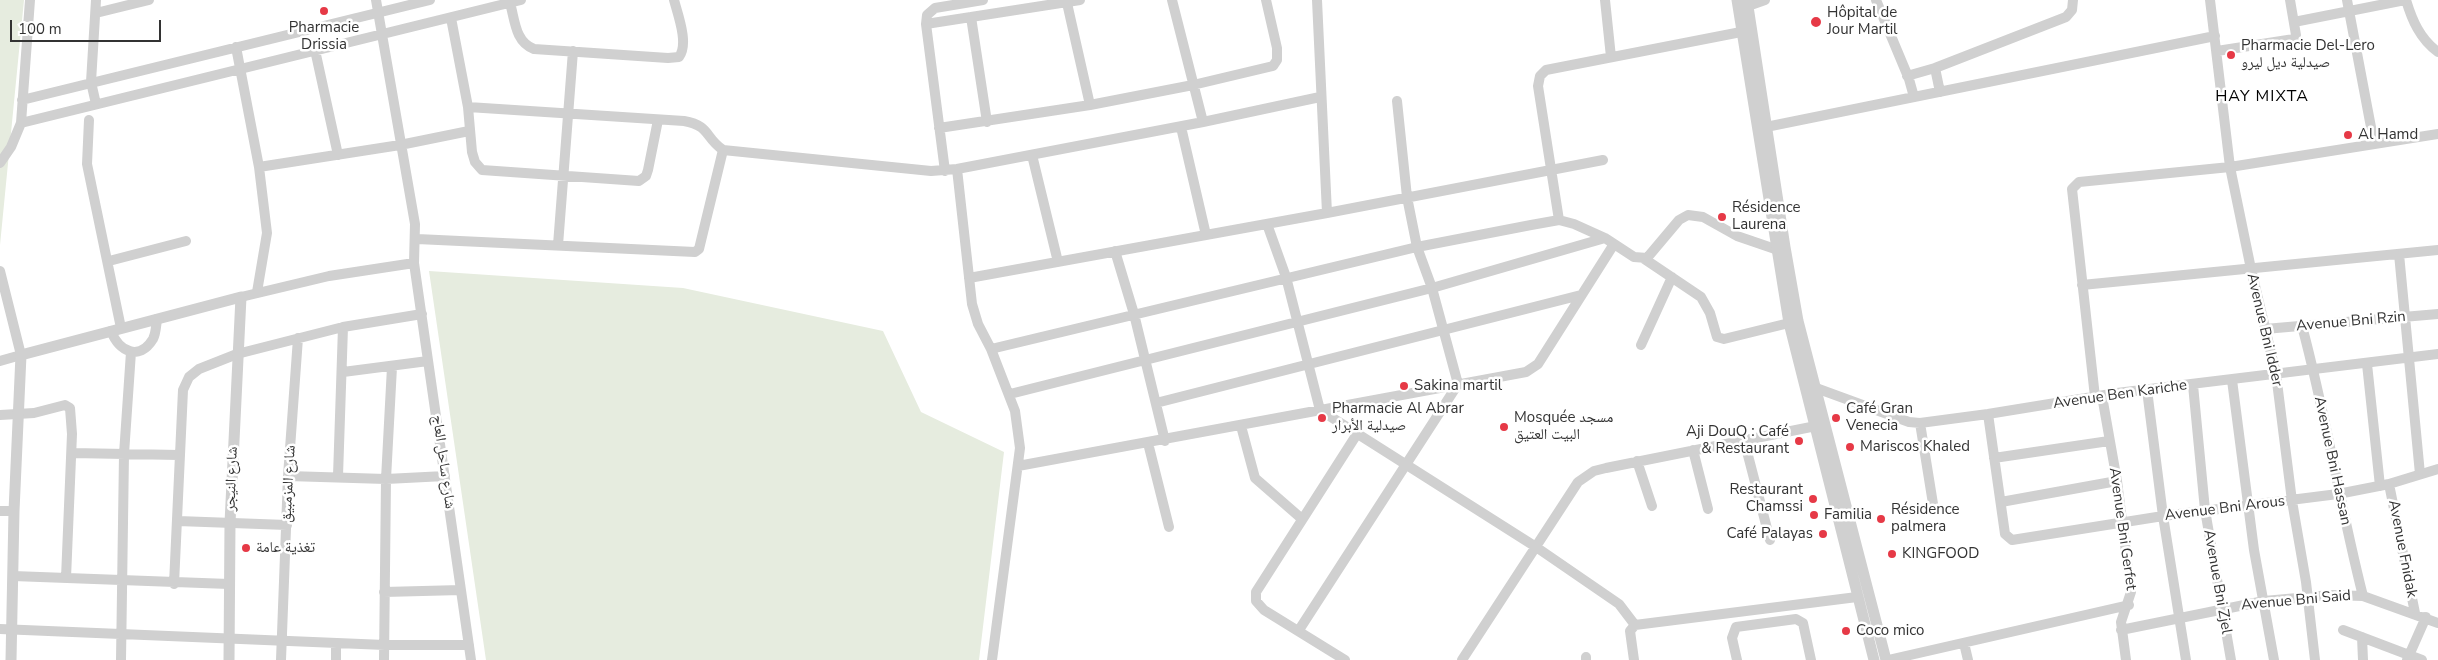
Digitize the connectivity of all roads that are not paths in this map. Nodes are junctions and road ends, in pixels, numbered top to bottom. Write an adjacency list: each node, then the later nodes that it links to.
1 (30, 0): 48 (street)
2 (96, 0): 26 (street)
3 (149, 0): 26 (street)
4 (376, 0): 25 (street, شارع ساحل العاج)
5 (430, 0): 25 (street)
6 (674, 0): 36 (street)
7 (983, 0): 30 (street)
8 (1080, 0): 22 (street)
9 (1172, 0): 44 (street)
10 (1266, 0): 44 (street)
11 (1317, 0): 46 (street)
12 (1605, 0): 39 (street)
13 (1736, 0): 31 (street)
14 (1765, 0): 23 (street)
15 (1876, 0): 42 (street)
16 (2073, 0): 41 (street)
17 (2210, 0): 33 (street, Avenue Bni Idder)
18 (2290, 0): 29 (street)
19 (2347, 0): 24 (street)
20 (2406, 0): 24 (street); 38 (street)
21 (515, 1): 28 (street); 36 (street)
22 (1067, 3): 27 (street); 51 (street)
23 (1747, 3): 60 (street)
24 (2349, 11): 29 (street); 64 (street)
25 (378, 12): 32 (street, شارع ساحل العاج); 34 (street)
26 (96, 13): 43 (street)
27 (971, 17): 30 (street); 56 (street)
28 (451, 18): 32 (street); 52 (street)
29 (2294, 22): 37 (street)
30 (926, 24): 61 (street)
31 (1741, 32): 39 (street); 88 (street)
32 (382, 34): 35 (street); 65 (street, شارع ساحل العاج)
33 (2215, 36): 37 (street, Avenue Bni Idder); 45 (street)
34 (236, 47): 40 (street); 43 (street)
35 (315, 50): 40 (street); 67 (street)
36 (573, 51): 53 (street)
37 (2217, 51): 72 (street, Avenue Bni Idder)
38 (2438, 52)
39 (1611, 57): 75 (street)
40 (240, 68): 50 (street); 71 (street)
41 (1934, 68): 42 (street); 45 (street)
42 (1907, 76): 47 (street)
43 (91, 82): 48 (street); 50 (street)
44 (1193, 86): 51 (street); 57 (street)
45 (1940, 92): 47 (street)
46 (1320, 97): 57 (street); 78 (street)
47 (1914, 97): 60 (street)
48 (22, 100): 58 (street)
49 (1396, 101): 77 (street)
50 (96, 104): 58 (street)
51 (1090, 105): 56 (street)
52 (468, 107): 53 (street); 62 (street)
53 (567, 112): 55 (street); 76 (street)
54 (89, 120): 93 (street)
55 (658, 120): 66 (street); 76 (street)
56 (986, 122): 61 (street)
57 (1203, 122): 59 (street)
58 (21, 123): 70 (street)
59 (1181, 126): 68 (street); 81 (street)
60 (1766, 127): 138 (street)
61 (940, 128): 74 (street)
62 (469, 131): 65 (street); 76 (street)
63 (2438, 134): 64 (street)
64 (2374, 143): 72 (street)
65 (400, 145): 67 (street); 83 (street, شارع ساحل العاج)
66 (723, 150): 74 (street); 86 (street)
67 (338, 154): 71 (street)
68 (1032, 155): 73 (street); 94 (street)
69 (1603, 160): 75 (street)
70 (0, 163)
71 (259, 167): 103 (street)
72 (2230, 167): 96 (street, Avenue Bni Idder); 101 (street, Avenue Bni Gerfet)
73 (957, 169): 74 (street); 99 (street)
74 (945, 171)
75 (1552, 171): 77 (street); 79 (street)
76 (563, 176): 86 (street)
77 (1406, 197): 78 (street); 87 (street)
78 (1327, 213): 80 (street)
79 (1559, 220): 82 (street); 87 (street)
80 (1267, 224): 81 (street); 100 (street)
81 (1206, 235): 90 (street)
82 (1604, 238): 85 (street); 102 (street)
83 (417, 239): 86 (street); 95 (street, شارع ساحل العاج)
84 (186, 241): 93 (street)
85 (1614, 244): 92 (street); 104 (street)
86 (558, 245)
87 (1417, 247): 100 (street); 102 (street)
88 (1775, 249): 92 (street); 112 (street)
89 (2438, 250): 91 (street)
90 (1115, 251): 94 (street); 107 (street)
91 (2399, 254): 96 (street); 109 (street)
92 (1643, 258): 98 (street)
93 (109, 260): 115 (street)
94 (1058, 262): 99 (street)
95 (414, 263): 103 (street); 106 (street, شارع ساحل العاج)
96 (2250, 269): 101 (street); 116 (street, Avenue Bni Idder)
97 (0, 271): 124 (street)
98 (1672, 277): 112 (street); 119 (street)
99 (969, 278): 120 (street)
100 (1286, 278): 107 (street); 111 (street)
101 (2082, 284): 141 (street, Avenue Bni Gerfet)
102 (1432, 288): 111 (street); 117 (street)
103 (257, 292): 105 (street)
104 (1581, 295): 117 (street); 136 (street)
105 (241, 297): 110 (street); 122 (street, شارع النيجر)
106 (422, 314): 114 (street); 128 (street, شارع ساحل العاج)
107 (1134, 314): 120 (street); 127 (street)
108 (2438, 314): 109 (street, Avenue Bni Rzin)
109 (2404, 318): 113 (street, Avenue Bni Rzin); 125 (street)
110 (157, 319): 115 (street); 121 (street)
111 (1297, 322): 127 (street); 129 (street)
112 (1789, 323): 138 (street)
113 (2302, 326): 116 (street, Avenue Bni Rzin); 132 (street, Avenue Bni Hassan)
114 (343, 327): 118 (street); 133 (street)
115 (116, 329): 121 (street); 124 (street)
116 (2264, 329): 134 (street, Avenue Bni Idder)
117 (1444, 330): 129 (street); 136 (street)
118 (298, 338): 122 (street); 165 (street, شارع المزمبيق)
119 (1641, 344)
120 (991, 349): 140 (street)
121 (131, 352): 157 (street)
122 (237, 354): 158 (street); 185 (street, شارع النيجر)
123 (2438, 354): 125 (street, Avenue Ben Kariche)
124 (21, 355): 126 (street); 144 (street)
125 (2408, 357): 130 (street, Avenue Ben Kariche); 164 (street)
126 (0, 360)
127 (1145, 360): 140 (street); 142 (street)
128 (428, 362): 131 (street); 167 (street, شارع ساحل العاج)
129 (1308, 363): 142 (street); 143 (street)
130 (2367, 364): 132 (street, Avenue Ben Kariche); 170 (street, Avenue Fnidak)
131 (392, 367): 133 (street); 168 (street)
132 (2314, 369): 134 (street, Avenue Ben Kariche); 171 (street, Avenue Bni Hassan)
133 (343, 372): 166 (street)
134 (2276, 374): 135 (street, Avenue Ben Kariche); 172 (street, Avenue Bni Idder)
135 (2232, 380): 137 (street, Avenue Ben Kariche); 174 (street)
136 (1458, 384): 143 (street); 161 (street)
137 (2193, 385): 139 (street, Avenue Ben Kariche); 178 (street, Avenue Bni Zjel)
138 (1811, 389): 147 (street, Avenue Ben Kariche); 149 (street); 236 (street)
139 (2147, 390): 141 (street, Avenue Ben Kariche); 181 (street)
140 (1010, 394): 162 (street)
141 (2098, 397): 145 (street, Avenue Ben Kariche); 153 (street, Avenue Bni Gerfet)
142 (1156, 403): 152 (street)
143 (1320, 410): 148 (street); 150 (street)
144 (18, 414): 146 (street); 156 (street); 180 (street)
145 (1988, 414): 147 (street, Avenue Ben Kariche); 159 (street)
146 (0, 415)
147 (1920, 422): 177 (street)
148 (1240, 426): 152 (street); 182 (street)
149 (1816, 426): 151 (street); 198 (street)
150 (1357, 434): 161 (street); 182 (street)
151 (1744, 440): 155 (street); 188 (street)
152 (1165, 441): 154 (street)
153 (2109, 441): 159 (street); 169 (street, Avenue Bni Gerfet)
154 (1148, 443): 162 (street); 187 (street)
155 (1693, 450): 160 (street); 176 (street)
156 (72, 453): 157 (street); 191 (street)
157 (124, 454): 158 (street); 192 (street)
158 (179, 455): 183 (street)
159 (1994, 458): 173 (street)
160 (1637, 461): 175 (street); 189 (street)
161 (1405, 464): 189 (street); 210 (street)
162 (1018, 466): 229 (street)
163 (2438, 469): 164 (street, Avenue Bni Arous)
164 (2420, 474): 170 (street, Avenue Bni Arous)
165 (288, 476): 166 (street); 186 (street, شارع المزمبيق)
166 (338, 476): 168 (street)
167 (445, 476): 168 (street); 195 (street, شارع ساحل العاج)
168 (386, 479): 196 (street)
169 (2117, 481): 173 (street); 184 (street, Avenue Bni Gerfet)
170 (2385, 485): 171 (street, Avenue Bni Arous); 203 (street, Avenue Fnidak)
171 (2338, 494): 172 (street, Avenue Bni Arous); 197 (street, Avenue Bni Hassan)
172 (2292, 501): 174 (street, Avenue Bni Arous); 199 (street, Avenue Bni Idder)
173 (2000, 502): 184 (street, Avenue Bni Arous)
174 (2248, 505): 178 (street, Avenue Bni Arous); 200 (street)
175 (1652, 506)
176 (1708, 509)
177 (1934, 510)
178 (2206, 510): 181 (street, Avenue Bni Arous); 202 (street, Avenue Bni Zjel)
179 (0, 511): 180 (street)
180 (14, 511): 190 (street)
181 (2163, 516): 184 (street, Avenue Bni Arous); 205 (street)
182 (1302, 519): 210 (street)
183 (178, 521): 185 (street); 193 (street)
184 (2123, 522): 201 (street, Avenue Bni Gerfet)
185 (230, 523): 186 (street); 194 (street, شارع النيجر)
186 (287, 525): 216 (street, شارع المزمبيق)
187 (1168, 527)
188 (1770, 540)
189 (1536, 548): 207 (street); 231 (street)
190 (13, 576): 191 (street); 209 (street)
191 (66, 578): 192 (street)
192 (121, 580): 193 (street); 213 (street)
193 (174, 584): 194 (street)
194 (229, 584): 215 (street, شارع النيجر)
195 (461, 590): 196 (street); 220 (street, شارع ساحل العاج)
196 (384, 592): 219 (street)
197 (2362, 596): 199 (street, Avenue Bni Said); 203 (street, Avenue Bni Said)
198 (1857, 597): 207 (street); 235 (street)
199 (2308, 597): 200 (street, Avenue Bni Said); 242 (street, Avenue Bni Idder)
200 (2264, 601): 202 (street, Avenue Bni Said); 241 (street)
201 (2129, 606): 211 (street, Avenue Bni Gerfet); 218 (street)
202 (2222, 609): 205 (street, Avenue Bni Said); 240 (street, Avenue Bni Zjel)
203 (2415, 613): 204 (street, Avenue Bni Said)
204 (2426, 617): 206 (street, Avenue Bni Said); 221 (street, Avenue Fnidak)
205 (2179, 618): 211 (street, Avenue Bni Said); 239 (street)
206 (2438, 623)
207 (1635, 625): 232 (street)
208 (0, 629): 209 (street)
209 (13, 630): 213 (street); 222 (street)
210 (1299, 630): 230 (street)
211 (2121, 630): 238 (street, Avenue Bni Gerfet)
212 (2343, 630): 214 (street)
213 (122, 634): 215 (street); 223 (street)
214 (2362, 637): 221 (street); 243 (street)
215 (229, 638): 216 (street); 224 (street, شارع النيجر)
216 (282, 640): 217 (street); 225 (street, شارع المزمبيق)
217 (336, 642): 219 (street); 226 (street)
218 (1964, 643): 236 (street); 237 (street)
219 (385, 644): 220 (street); 227 (street)
220 (469, 645): 228 (street, شارع ساحل العاج)
221 (2407, 657): 244 (street)
222 (11, 660)
223 (121, 660)
224 (229, 660)
225 (281, 660)
226 (336, 660)
227 (384, 660)
228 (471, 660)
229 (992, 660)
230 (1345, 660)
231 (1462, 660)
232 (1634, 660)
233 (1737, 660): 234 (street)
234 (1811, 660)
235 (1874, 660)
236 (1887, 660)
237 (1968, 660)
238 (2126, 660)
239 (2186, 660)
240 (2230, 660)
241 (2274, 660)
242 (2316, 660)
243 (2363, 660)
244 (2422, 660)

